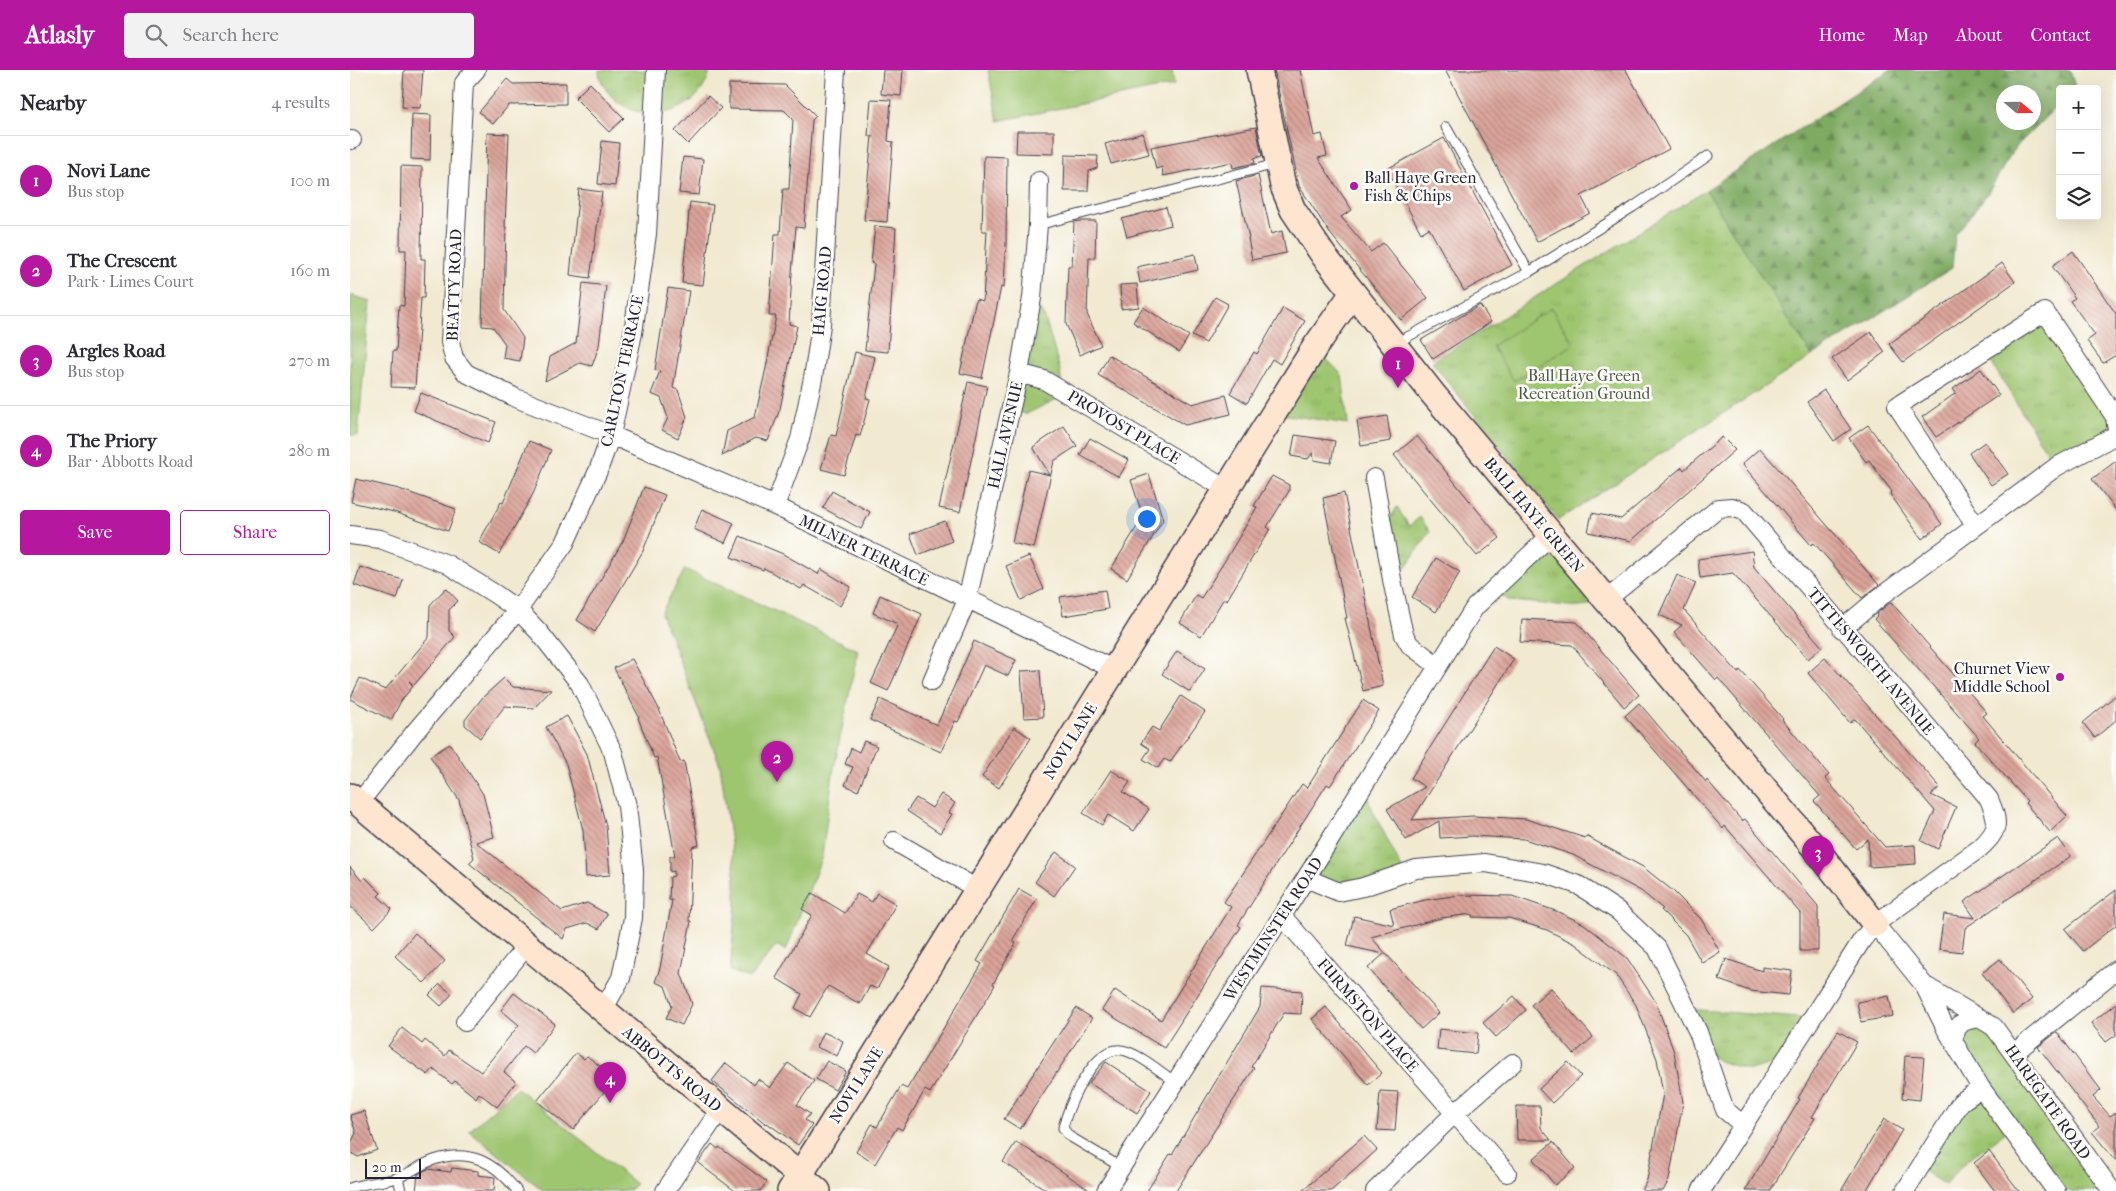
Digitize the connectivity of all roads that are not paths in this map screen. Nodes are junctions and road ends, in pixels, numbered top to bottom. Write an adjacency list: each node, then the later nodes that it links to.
1 (476, 70): 16 (street, BEATTY ROAD)
2 (656, 70): 16 (street, CARLTON TERRACE)
3 (836, 70): 19 (street, HAIG ROAD)
4 (1259, 70): 7 (street, BALL HAYE GREEN)
5 (1446, 127): 10 (lane)
6 (1708, 156): 10 (lane)
7 (1279, 164): 9 (lane); 11 (street, BALL HAYE GREEN)
8 (1039, 181): 9 (street, HALL AVENUE)
9 (1038, 224): 13 (street, HALL AVENUE)
10 (1529, 272): 12 (lane)
11 (1353, 293): 12 (street, BALL HAYE GREEN); 18 (street, NOVI LANE)
12 (1393, 344): 22 (street, BALL HAYE GREEN)
13 (1019, 373): 18 (street, PROVOST PLACE); 23 (street, HALL AVENUE)
14 (2116, 425): 20 (street)
15 (2116, 435): 20 (street)
16 (611, 436): 19 (street, MILNER TERRACE); 25 (street, CARLTON TERRACE)
17 (1374, 478): 27 (street)
18 (1226, 489): 28 (street, NOVI LANE)
19 (775, 506): 23 (street, MILNER TERRACE)
20 (1976, 526): 26 (street)
21 (350, 535): 25 (street)
22 (1551, 535): 24 (street, BALL HAYE GREEN); 27 (street, WESTMINSTER ROAD)
23 (967, 600): 28 (street, MILNER TERRACE); 29 (street, HALL AVENUE)
24 (1606, 600): 26 (street, TITTESWORTH AVENUE); 35 (street, BALL HAYE GREEN)
25 (518, 610): 30 (street, CARLTON TERRACE); 39 (street)
26 (1842, 629): 35 (street, TITTESWORTH AVENUE)
27 (1438, 666): 32 (street, WESTMINSTER ROAD)
28 (1114, 670): 33 (street, NOVI LANE)
29 (932, 681)
30 (354, 799): 36 (street, ABBOTTS ROAD)
31 (894, 841): 33 (street)
32 (1306, 878): 34 (street, WESTMINSTER ROAD); 49 (street)
33 (978, 888): 53 (street, NOVI LANE)
34 (1282, 916): 45 (street, WESTMINSTER ROAD); 48 (street, FURMSTON PLACE)
35 (1875, 924): 38 (street, HAREGATE ROAD); 49 (street, TITTESWORTH AVENUE)
36 (526, 945): 39 (street, ABBOTTS ROAD); 41 (street)
37 (2116, 970): 43 (street)
38 (1924, 985): 40 (street, HAREGATE ROAD); 42 (street, HAREGATE ROAD)
39 (603, 1010): 47 (street, ABBOTTS ROAD)
40 (1980, 1018): 42 (street); 43 (street, HAREGATE ROAD)
41 (465, 1022)
42 (1953, 1041): 46 (street, HAREGATE ROAD)
43 (2014, 1053): 63 (street, HAREGATE ROAD)
44 (1513, 1064): 48 (street)
45 (1175, 1082): 50 (street, WESTMINSTER ROAD); 50 (lane)
46 (1981, 1088): 61 (street); 62 (street, HAREGATE ROAD)
47 (720, 1110): 53 (street, ABBOTTS ROAD); 57 (street)
48 (1454, 1114): 51 (street, FURMSTON PLACE); 59 (street)
49 (1742, 1124): 60 (street, TITTESWORTH AVENUE)
50 (1121, 1167): 58 (street, WESTMINSTER ROAD)
51 (1507, 1173)
52 (398, 1177): 54 (lane); 55 (lane); 56 (lane)
53 (802, 1186)
54 (350, 1188)
55 (401, 1191)
56 (517, 1191)
57 (665, 1191)
58 (1106, 1191)
59 (1374, 1191)
60 (1701, 1191)
61 (1905, 1191)
62 (2056, 1191)
63 (2112, 1191)

